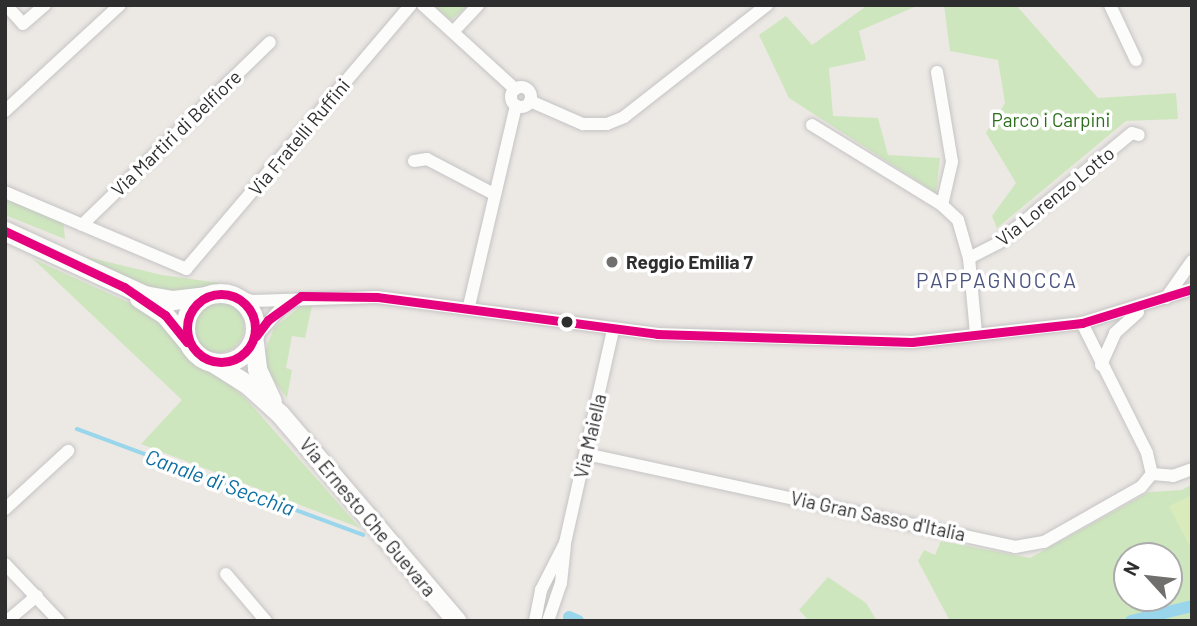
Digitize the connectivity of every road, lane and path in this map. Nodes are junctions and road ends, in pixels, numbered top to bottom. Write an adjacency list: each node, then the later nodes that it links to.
1 (6, 5): 2 (street)
2 (45, 5)
3 (120, 5): 16 (street)
4 (411, 5): 23 (street, Via Fratelli Ruffini)
5 (423, 5): 9 (street)
6 (478, 5): 9 (street)
7 (767, 5): 14 (street)
8 (1110, 5): 11 (street)
9 (453, 32): 13 (street)
10 (270, 41): 23 (street, Via Martiri di Belfiore)
11 (1136, 60)
12 (937, 72): 22 (street)
13 (514, 89): 14 (street); 15 (street)
14 (530, 101): 15 (street)
15 (516, 106): 21 (street)
16 (5, 111)
17 (812, 125): 22 (street)
18 (1139, 135): 25 (street, Via Lorenzo Lotto)
19 (414, 161): 21 (street)
20 (5, 192): 23 (street)
21 (494, 194): 33 (street)
22 (943, 205): 25 (street)
23 (82, 225)
24 (5, 231): 27 (street)
25 (969, 258): 37 (street)
26 (1192, 261): 32 (street)
27 (124, 287): 29 (street); 39 (street)
28 (1192, 289): 32 (street)
29 (210, 295): 30 (street); 39 (street)
30 (236, 295): 31 (street); 38 (street)
31 (302, 296): 33 (street); 38 (street)
32 (1166, 298): 34 (street)
33 (469, 306): 36 (street)
34 (1146, 306): 35 (street); 41 (street)
35 (1082, 323): 37 (street); 41 (street)
36 (613, 330): 37 (street); 44 (street, Via Maiella)
37 (976, 334)
38 (255, 339): 40 (street); 42 (street, Via Ernesto Che Guevara)
39 (187, 342): 40 (street)
40 (212, 362): 42 (street, Via Ernesto Che Guevara)
41 (1101, 365): 46 (street)
42 (280, 414): 55 (street, Via Ernesto Che Guevara)
43 (68, 451): 47 (street)
44 (586, 454): 46 (street, Via Gran Sasso d'Italia); 48 (street, Via Maiella)
45 (1192, 469): 46 (street)
46 (1153, 474)
47 (5, 509)
48 (565, 543): 56 (street, Via Maiella); 57 (street, Via Maiella)
49 (5, 564): 51 (street)
50 (226, 573): 54 (street)
51 (37, 596): 52 (street); 53 (street)
52 (7, 621)
53 (59, 621)
54 (266, 621)
55 (457, 621)
56 (535, 621)
57 (548, 621)

